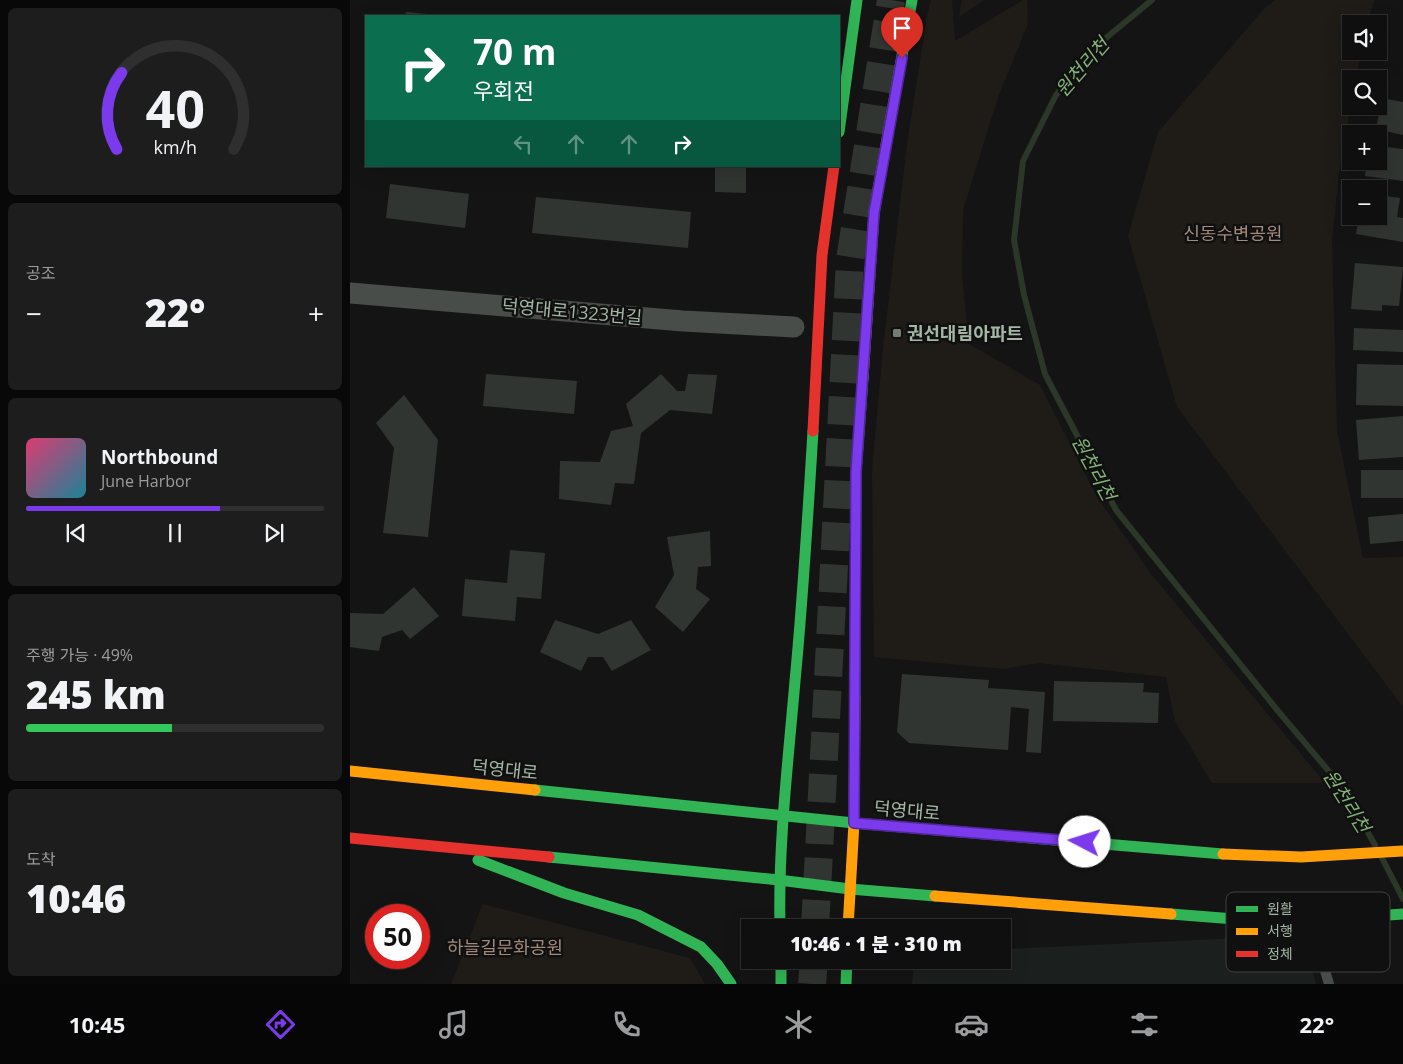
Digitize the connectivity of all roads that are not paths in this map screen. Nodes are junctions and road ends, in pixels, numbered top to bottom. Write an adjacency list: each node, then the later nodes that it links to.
1 (857, 0): 3 (main road)
2 (912, 0): 9 (main road)
3 (840, 125)
4 (834, 167): 8 (main road)
5 (350, 293): 6 (street, 덕영대로1323번길)
6 (794, 327)
7 (350, 771): 8 (main road, 덕영대로)
8 (782, 815): 9 (main road, 덕영대로); 13 (main road)
9 (854, 823): 12 (main road, 덕영대로); 14 (main road)
10 (350, 838): 11 (main road)
11 (446, 848): 13 (main road); 23 (main road)
12 (1403, 851)
13 (779, 880): 14 (main road); 18 (main road)
14 (850, 889): 17 (main road); 19 (main road)
15 (1403, 914): 16 (main road)
16 (1390, 915)
17 (1226, 918)
18 (780, 919)
19 (848, 919)
20 (781, 969): 24 (main road)
21 (847, 969): 25 (main road)
22 (1325, 972): 26 (lane)
23 (731, 984)
24 (781, 984)
25 (846, 984)
26 (1329, 984)

